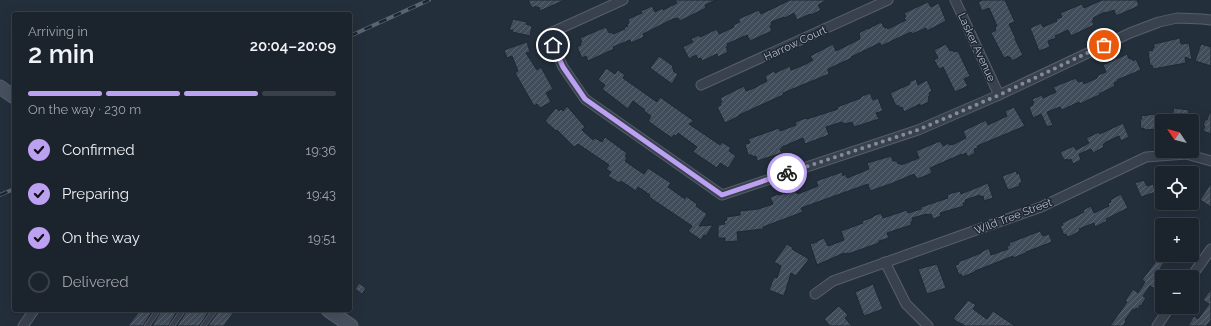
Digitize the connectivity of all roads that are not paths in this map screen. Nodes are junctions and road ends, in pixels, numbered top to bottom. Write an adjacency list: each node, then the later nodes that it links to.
1 (623, 0): 7 (street)
2 (888, 0): 5 (street, Harrow Court)
3 (955, 0): 7 (street, Lasker Avenue)
4 (1211, 20): 7 (street)
5 (701, 86)
6 (0, 87): 8 (main road)
7 (999, 95)
8 (12, 96)
9 (1211, 161): 11 (street, Wild Tree Street)
10 (1211, 249): 12 (street)
11 (885, 262): 13 (street, Wild Tree Street); 25 (street)
12 (1196, 270)
13 (815, 294)
14 (33, 312): 20 (street)
15 (157, 312): 21 (lane)
16 (182, 312): 22 (lane)
17 (213, 312): 23 (lane)
18 (331, 312): 24 (main road)
19 (1165, 314): 26 (street)
20 (23, 326)
21 (147, 326)
22 (172, 326)
23 (203, 326)
24 (351, 326)
25 (928, 326)
26 (1157, 326)

